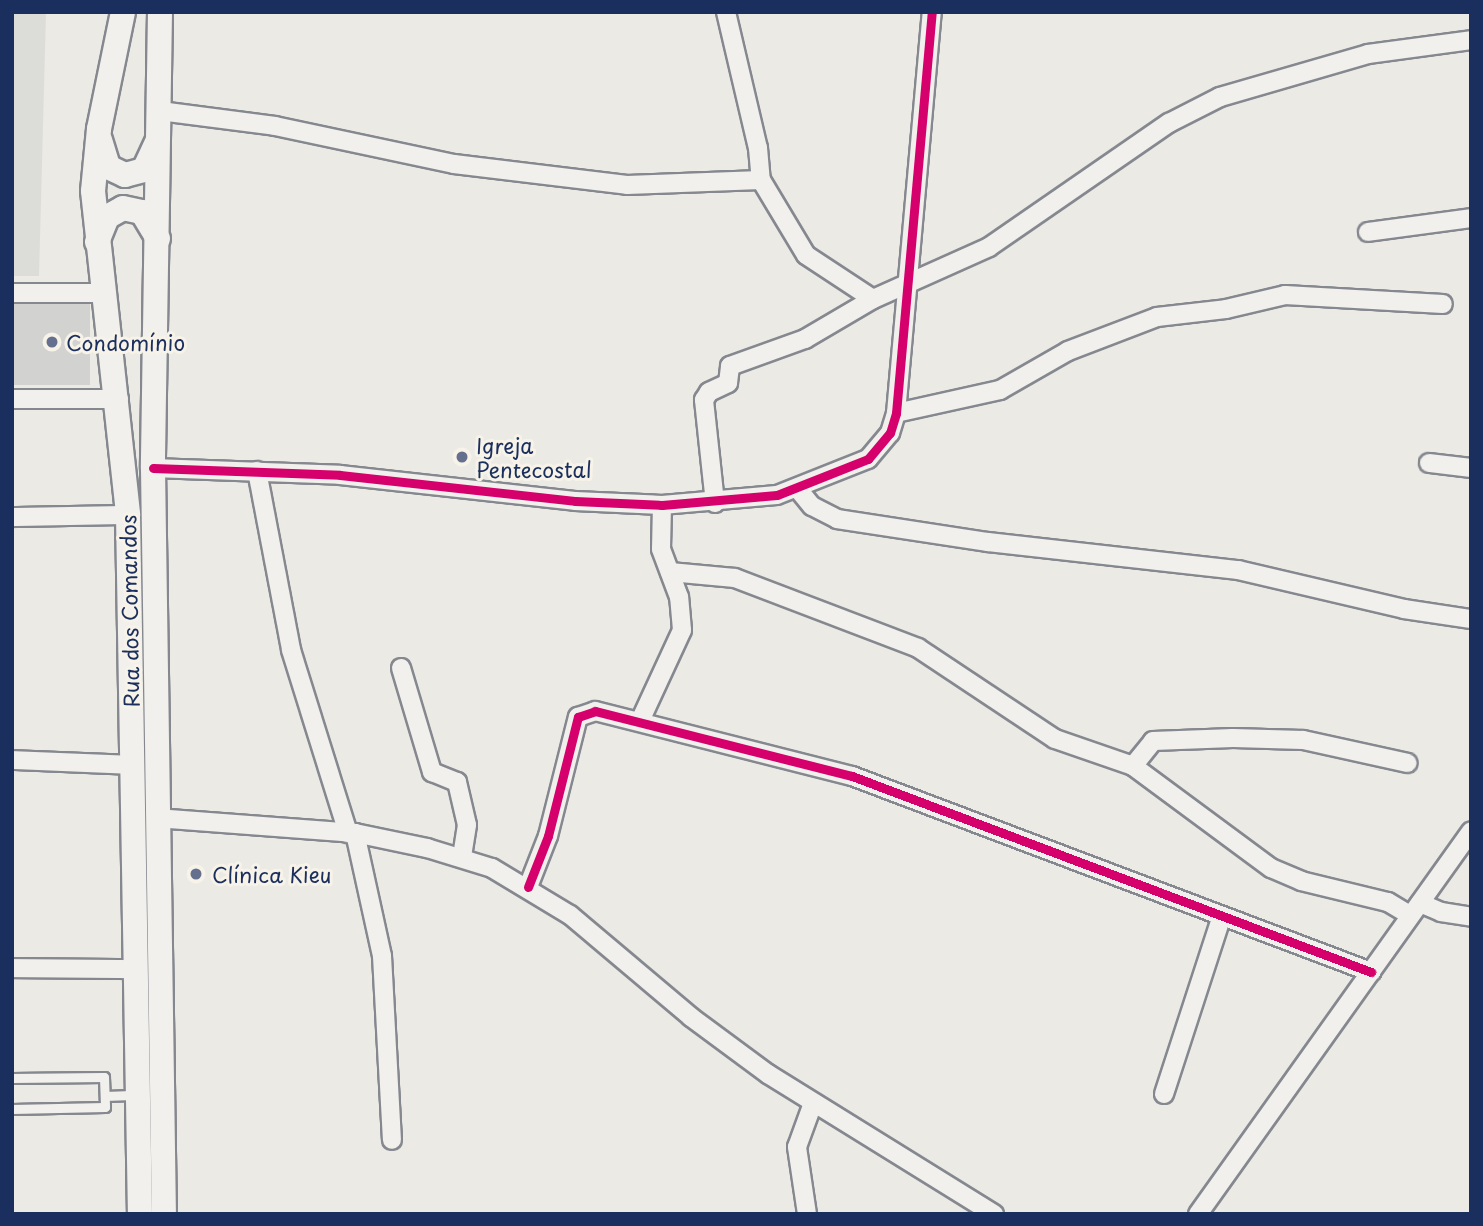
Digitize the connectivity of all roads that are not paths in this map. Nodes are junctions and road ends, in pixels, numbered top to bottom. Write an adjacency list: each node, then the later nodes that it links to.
1 (122, 12): 7 (main road, Rua dos Comandos)
2 (160, 12): 6 (main road, Rua dos Comandos)
3 (726, 12): 8 (street)
4 (932, 12): 13 (street)
5 (1471, 40): 13 (street)
6 (160, 123): 7 (main road); 8 (street); 11 (main road, Rua dos Comandos)
7 (99, 129): 12 (main road, Rua dos Comandos)
8 (761, 180): 16 (street)
9 (1471, 218): 10 (street)
10 (1368, 232)
11 (159, 239): 12 (main road); 22 (main road, Rua dos Comandos)
12 (96, 243): 15 (main road, Rua dos Comandos)
13 (908, 283): 16 (street); 20 (street)
14 (12, 293): 15 (street)
15 (104, 293): 19 (main road, Rua dos Comandos)
16 (873, 299): 26 (street)
17 (1443, 304): 20 (street)
18 (12, 399): 19 (street)
19 (119, 399): 28 (main road, Rua dos Comandos)
20 (896, 413): 25 (street)
21 (1429, 463): 23 (street)
22 (153, 468): 24 (street); 38 (main road, Rua dos Comandos)
23 (1471, 468)
24 (257, 471): 27 (street); 40 (street)
25 (798, 489): 26 (street); 31 (street)
26 (716, 503): 27 (street)
27 (662, 505): 30 (street)
28 (128, 515): 29 (street); 36 (main road, Rua dos Comandos)
29 (12, 517)
30 (670, 572): 33 (street); 37 (street)
31 (1471, 619)
32 (401, 668): 41 (street)
33 (640, 721): 42 (street); 45 (street)
34 (12, 760): 36 (street)
35 (1408, 763): 37 (street)
36 (131, 765): 47 (main road, Rua dos Comandos)
37 (1133, 766): 43 (street)
38 (156, 818): 40 (street); 57 (main road, Rua dos Comandos)
39 (1471, 831): 43 (street)
40 (351, 833): 41 (street); 55 (street)
41 (462, 858): 42 (street)
42 (528, 887): 53 (street)
43 (1415, 909): 44 (street); 48 (street)
44 (1471, 917)
45 (1221, 919): 48 (street); 50 (street)
46 (12, 968): 47 (street)
47 (138, 970): 51 (main road, Rua dos Comandos)
48 (1371, 972): 60 (street)
49 (12, 1078): 52 (lane)
50 (1164, 1094)
51 (140, 1095): 52 (lane); 56 (main road, Rua dos Comandos)
52 (105, 1096): 54 (lane)
53 (813, 1103): 58 (street); 59 (street)
54 (12, 1108)
55 (392, 1140)
56 (140, 1214)
57 (164, 1214)
58 (807, 1214)
59 (994, 1214)
60 (1198, 1214)

